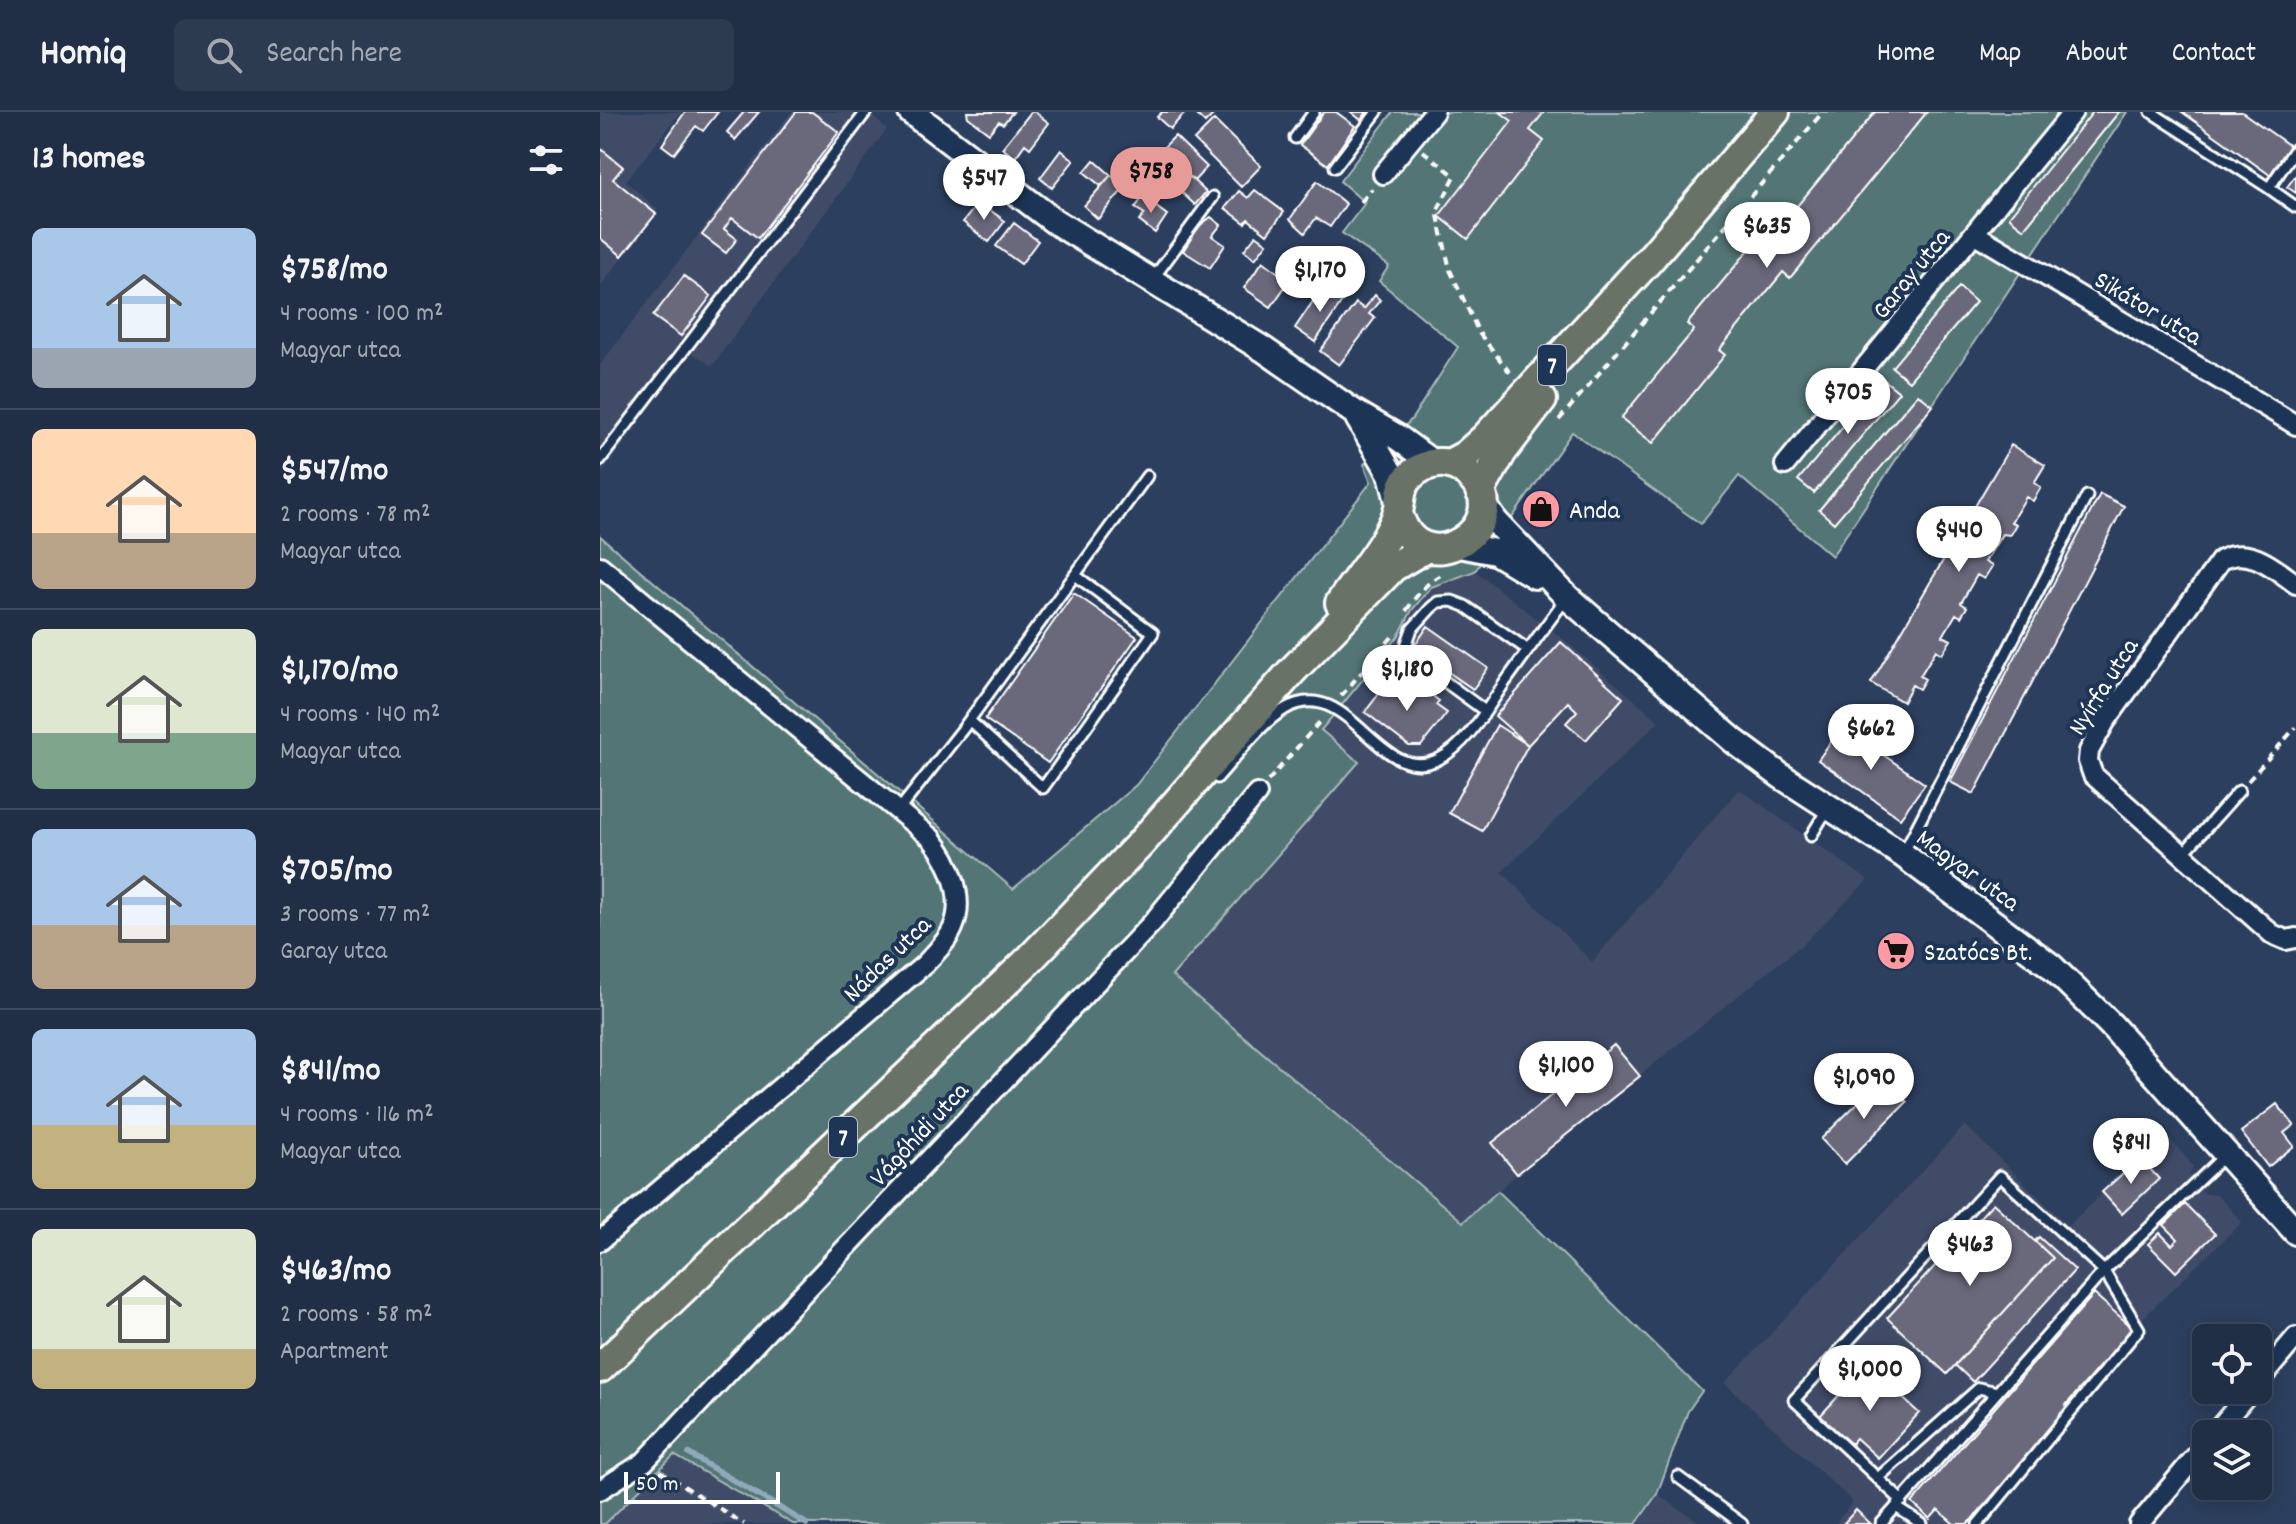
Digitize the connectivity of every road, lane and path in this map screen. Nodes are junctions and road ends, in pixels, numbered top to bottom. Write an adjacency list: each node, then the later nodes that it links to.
1 (866, 112): 25 (lane)
2 (1314, 112): 10 (lane)
3 (1377, 112): 13 (lane)
4 (1434, 112): 11 (street)
5 (1775, 112): 19 (main road, 7)
6 (1823, 112): 23 (path)
7 (2073, 112): 18 (street, Garay utca)
8 (2151, 112): 15 (lane)
9 (917, 114): 20 (street)
10 (1295, 138)
11 (1410, 141): 14 (street); 21 (path)
12 (2296, 148): 15 (lane)
13 (1335, 167)
14 (1383, 174)
15 (2269, 188): 17 (lane)
16 (1213, 197): 20 (lane)
17 (2296, 207)
18 (1975, 234): 24 (street, Sikátor utca); 27 (street, Garay utca)
19 (1649, 260): 26 (main road, 7); 30 (main road, 7)
20 (1152, 280): 22 (street)
21 (1502, 384)
22 (1354, 412): 26 (street); 31 (street)
23 (1560, 420)
24 (2296, 425)
25 (600, 460)
26 (1442, 464): 30 (main road); 31 (main road, 7)
27 (1785, 465)
28 (1147, 476): 35 (lane)
29 (2087, 496): 55 (lane)
30 (1482, 497): 32 (main road, 7); 38 (street, Magyar utca)
31 (1398, 507): 33 (main road); 42 (main road, 7)
32 (1459, 545): 33 (main road, 7); 38 (street, Magyar utca)
33 (1427, 547): 42 (main road, 7)
34 (600, 566): 52 (street, Nádas utca)
35 (1075, 575): 45 (lane); 45 (lane)
36 (2296, 584): 56 (street, Nyírfa utca)
37 (1420, 591): 39 (path)
38 (1567, 597): 41 (lane); 51 (street, Magyar utca)
39 (1405, 613)
40 (1397, 624): 43 (path)
41 (1528, 650): 44 (lane); 44 (lane)
42 (1291, 672): 54 (main road, 7)
43 (1332, 706): 44 (lane); 47 (lane); 49 (path)
44 (1485, 711)
45 (969, 720): 52 (lane)
46 (2296, 727): 48 (path)
47 (1213, 781)
48 (2239, 791): 56 (lane)
49 (1257, 794): 69 (street, Vágóhídi utca)
50 (1193, 803): 54 (lane)
51 (1829, 807): 53 (lane); 55 (street, Magyar utca)
52 (899, 810): 60 (street, Nádas utca)
53 (1811, 836)
54 (1142, 842): 64 (main road, 7)
55 (1903, 855): 58 (street, Magyar utca)
56 (2182, 855): 57 (street, Nyírfa utca)
57 (2296, 938)
58 (2227, 1154): 59 (street, Magyar utca); 61 (lane)
59 (2294, 1224)
60 (600, 1241)
61 (2104, 1271): 65 (lane); 71 (lane); 78 (lane)
62 (2296, 1337): 63 (street)
63 (2272, 1365)
64 (600, 1368)
65 (1997, 1392): 71 (lane); 73 (lane)
66 (2239, 1404): 67 (street)
67 (2226, 1420)
68 (2192, 1461): 79 (street)
69 (644, 1462): 72 (street, Vágóhídi utca); 74 (path)
70 (1678, 1477): 75 (lane)
71 (1879, 1477): 73 (lane)
72 (600, 1490)
73 (1899, 1504): 76 (lane); 77 (lane)
74 (744, 1524)
75 (1742, 1524)
76 (1881, 1524)
77 (1922, 1524)
78 (1978, 1524)
79 (2139, 1524)

